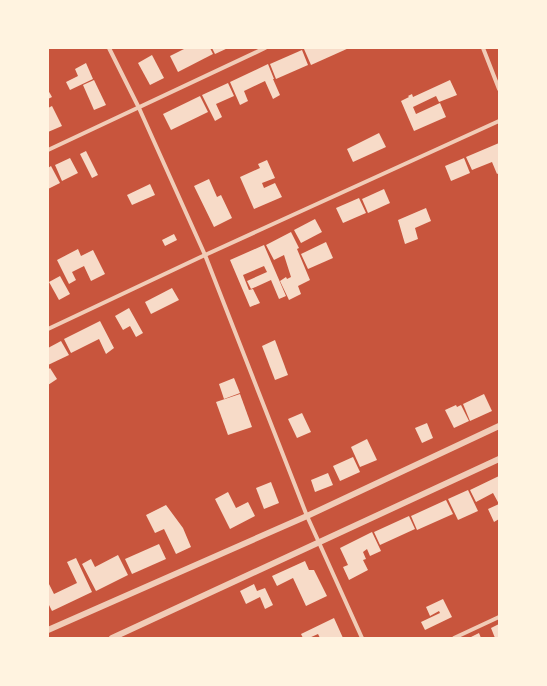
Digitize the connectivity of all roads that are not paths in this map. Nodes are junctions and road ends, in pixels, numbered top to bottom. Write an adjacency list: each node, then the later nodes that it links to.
1 (109, 48): 5 (street)
2 (265, 48): 5 (street)
3 (483, 48): 4 (street)
4 (499, 89)
5 (139, 108): 7 (street); 8 (street)
6 (499, 121): 8 (street)
7 (48, 150)
8 (205, 255): 9 (street); 12 (street)
9 (48, 329)
10 (499, 426): 12 (street)
11 (499, 459): 13 (street)
12 (307, 516): 13 (street); 15 (street)
13 (320, 543): 16 (street); 17 (street)
14 (499, 617): 18 (street)
15 (48, 630)
16 (112, 638)
17 (362, 638)
18 (454, 638)

